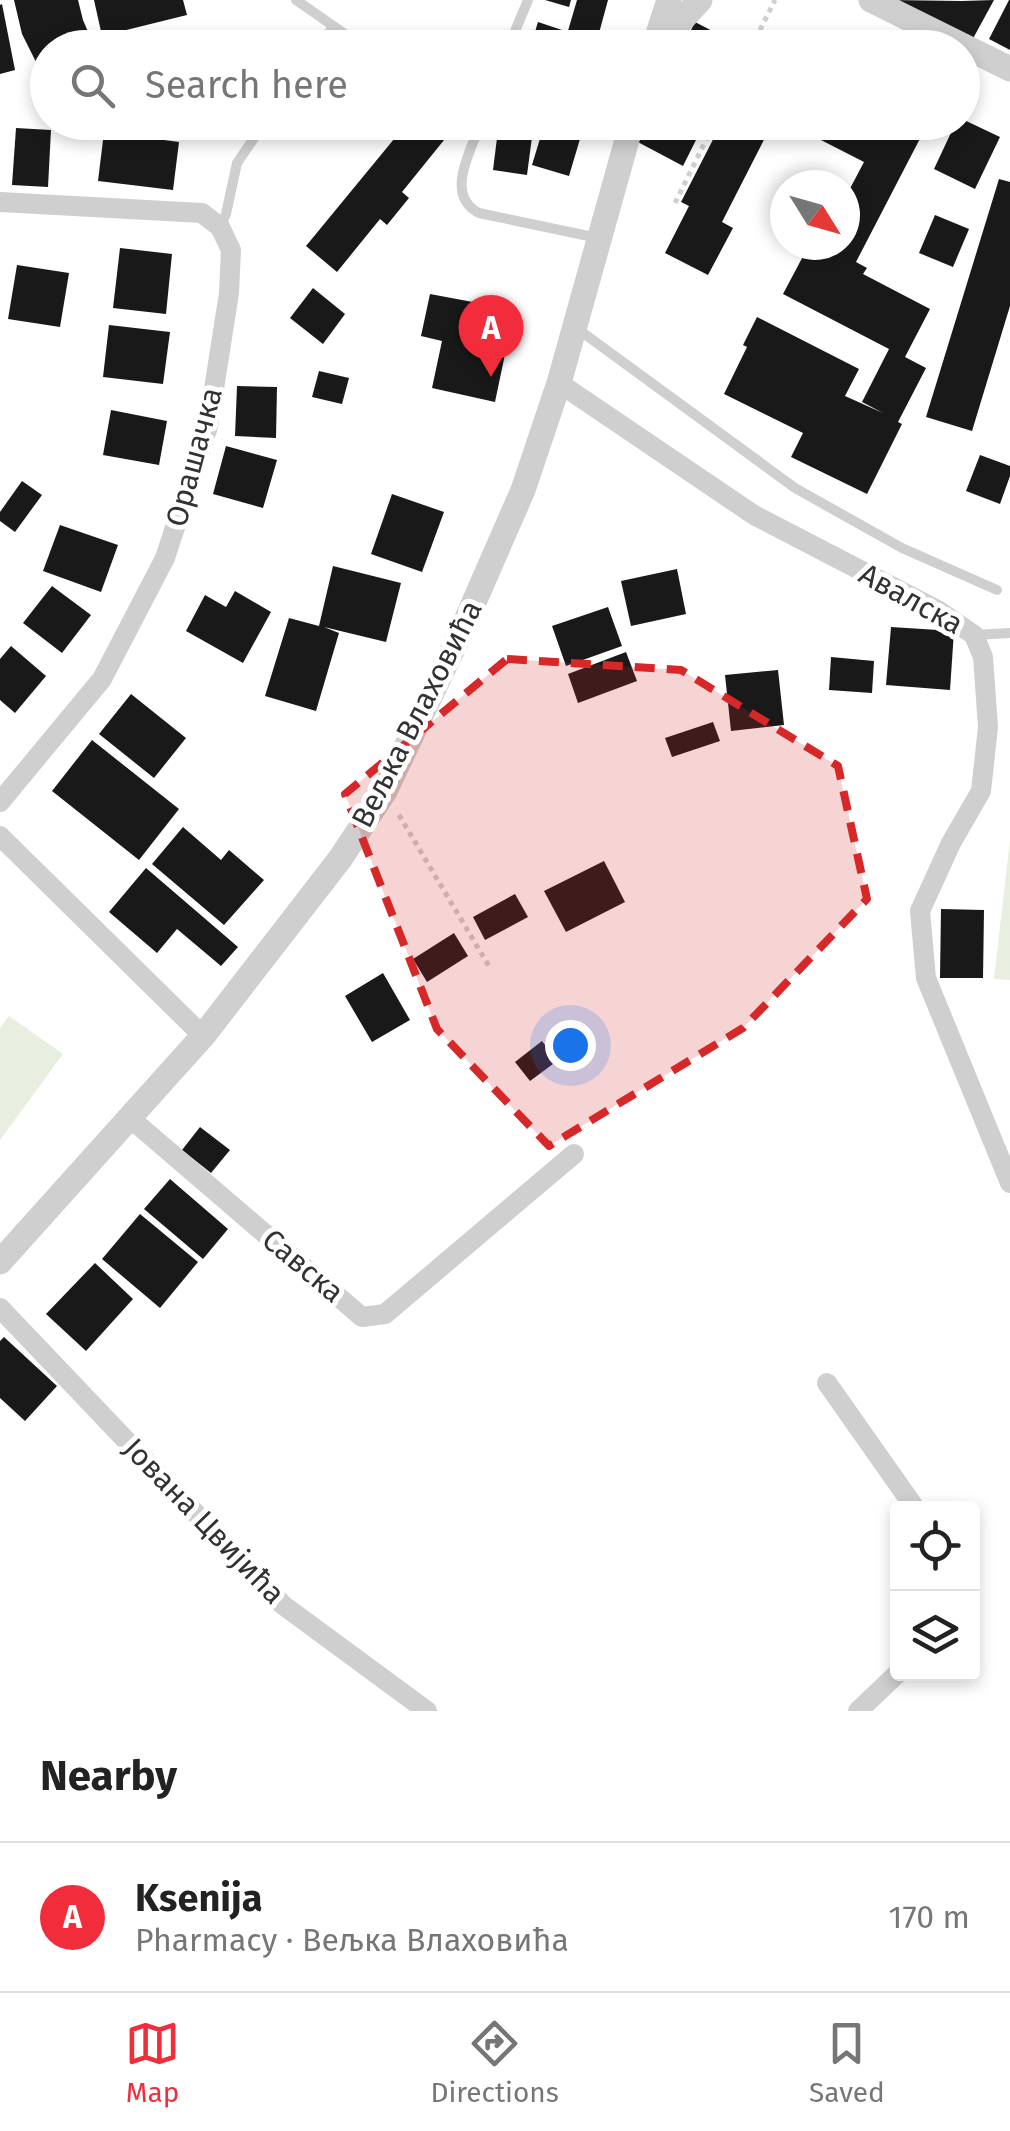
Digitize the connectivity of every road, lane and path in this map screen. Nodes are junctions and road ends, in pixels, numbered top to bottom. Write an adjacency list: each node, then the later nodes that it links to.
1 (296, 0): 7 (lane)
2 (528, 0): 10 (lane)
3 (669, 0): 11 (street)
4 (700, 0): 12 (street)
5 (775, 0): 13 (path)
6 (871, 0): 14 (street)
7 (332, 26): 8 (lane); 9 (lane)
8 (329, 30)
9 (338, 30)
10 (516, 30)
11 (660, 30)
12 (672, 30)
13 (761, 30)
14 (931, 30)
15 (980, 54): 16 (street)
16 (1010, 69)
17 (253, 140): 23 (lane)
18 (475, 140): 24 (lane)
19 (627, 140): 24 (street, Вељка Влаховића)
20 (706, 140): 22 (path)
21 (0, 202): 23 (street)
22 (675, 203)
23 (220, 227): 31 (street, Орашачка)
24 (600, 238): 25 (street, Вељка Влаховића)
25 (574, 327): 26 (street, Вељка Влаховића); 27 (lane)
26 (559, 382): 29 (street, Авалска); 30 (street, Вељка Влаховића)
27 (997, 590)
28 (1010, 633): 29 (lane)
29 (974, 634): 37 (street, Авалска)
30 (385, 791): 33 (path); 34 (street, Вељка Влаховића)
31 (0, 802)
32 (0, 836): 34 (street)
33 (490, 968)
34 (204, 1036): 35 (street, Вељка Влаховића)
35 (130, 1118): 36 (street, Савска); 38 (street, Вељка Влаховића)
36 (574, 1154)
37 (1010, 1183)
38 (0, 1262)
39 (0, 1308): 43 (street, Јована Цвијића)
40 (827, 1383): 41 (street)
41 (910, 1501)
42 (890, 1681): 44 (street)
43 (426, 1711)
44 (858, 1711)

